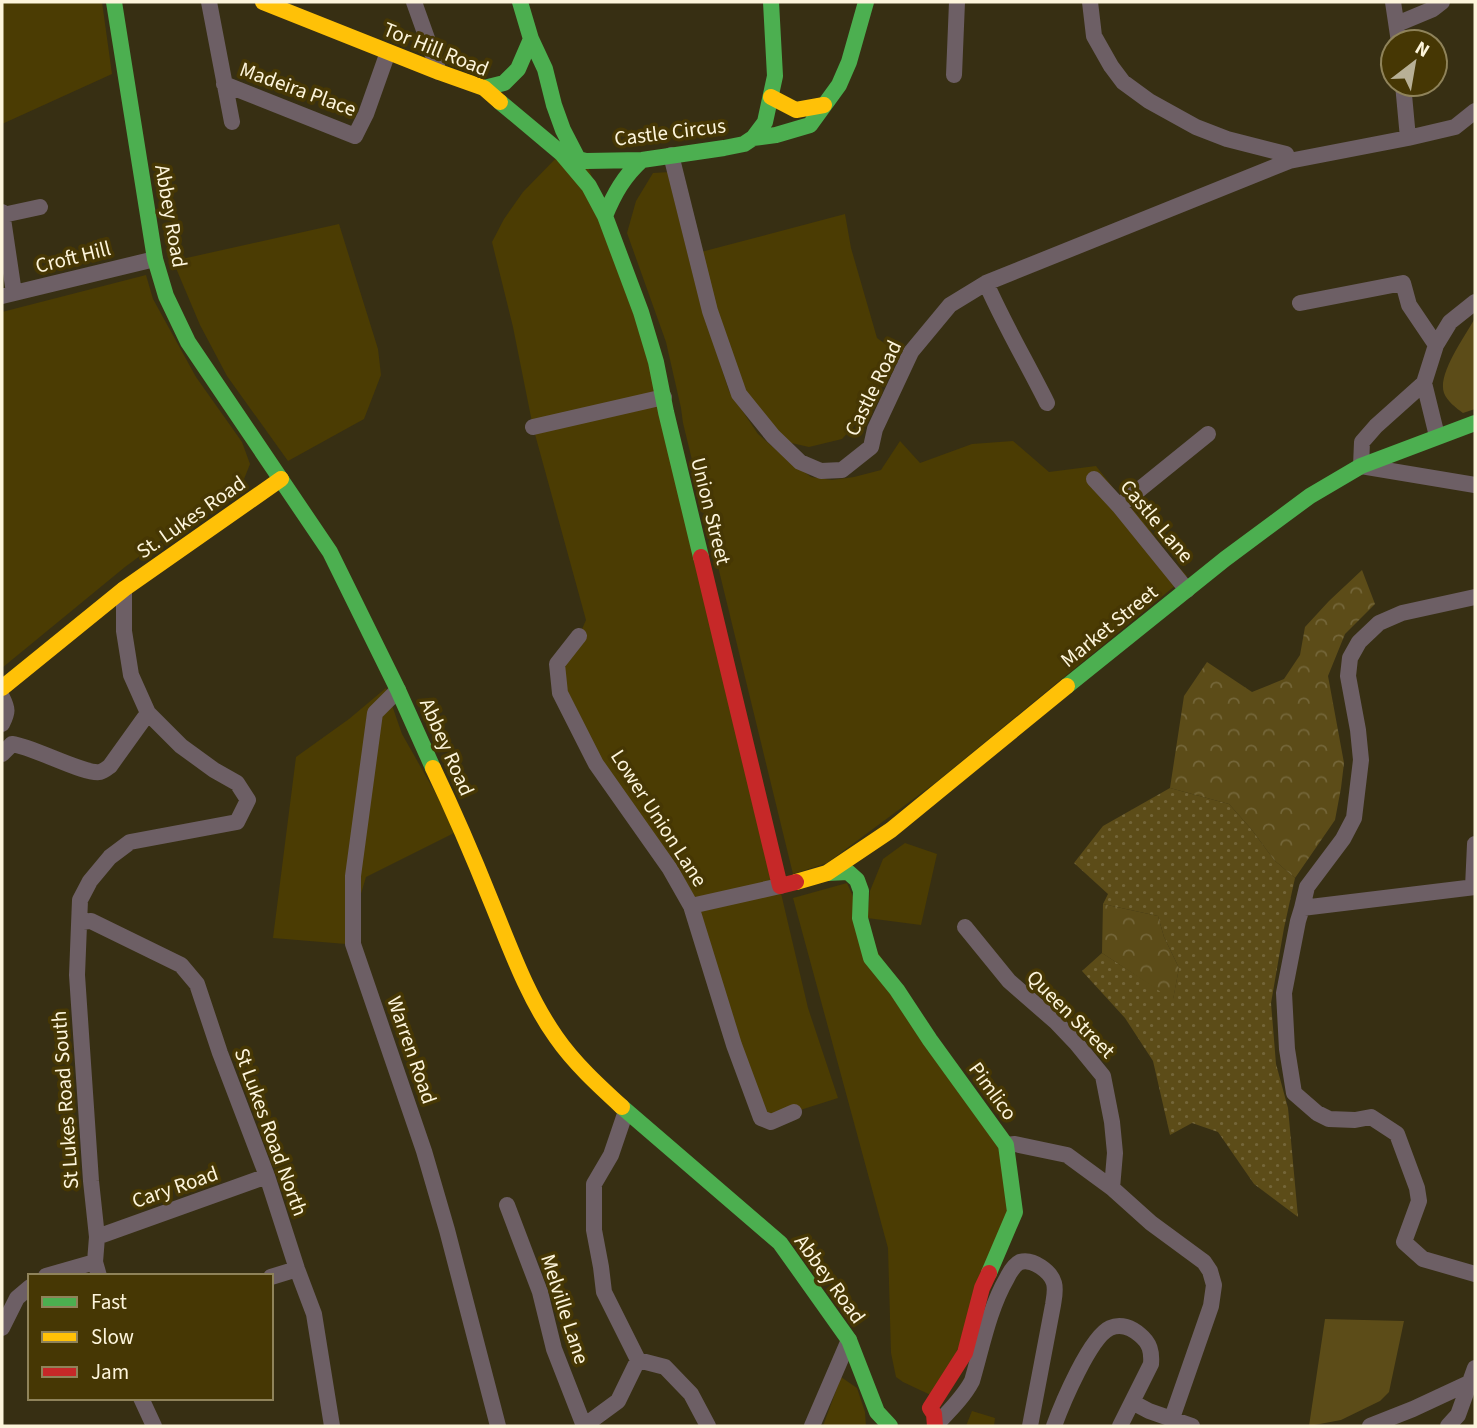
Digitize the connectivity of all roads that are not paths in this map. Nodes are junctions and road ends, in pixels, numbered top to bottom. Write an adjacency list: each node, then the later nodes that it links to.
1 (114, 2): 36 (street, Abbey Road)
2 (209, 2): 19 (street, Madeira Place)
3 (263, 2): 12 (street, Tor Hill Road)
4 (414, 2): 17 (street)
5 (520, 2): 15 (street)
6 (771, 2): 21 (street, Castle Circus)
7 (866, 2): 23 (street)
8 (957, 2): 18 (street)
9 (1090, 2): 32 (street)
10 (1393, 2): 13 (street)
11 (1442, 2): 13 (street)
12 (295, 9): 16 (street, Tor Hill Road)
13 (1397, 24): 14 (street)
14 (1397, 28)
15 (531, 39): 20 (street); 30 (street)
16 (388, 52): 17 (street, Tor Hill Road); 19 (street, Madeira Place)
17 (439, 72): 20 (street, Tor Hill Road)
18 (954, 75)
19 (224, 84): 25 (street, Madeira Place)
20 (484, 89): 28 (street, Tor Hill Road)
21 (771, 97): 23 (street); 26 (street, Castle Circus)
22 (1404, 98): 27 (street)
23 (824, 105): 26 (street)
24 (1475, 111): 27 (street, Castle Road)
25 (232, 122)
26 (754, 138): 29 (street, Castle Circus)
27 (1408, 138): 32 (street, Castle Road)
28 (561, 153): 30 (street, Tor Hill Road); 35 (street, Union Street)
29 (671, 155): 31 (street, Castle Circus); 37 (street, Castle Road)
30 (582, 160): 31 (street, Castle Circus)
31 (642, 160): 35 (street)
32 (1289, 160): 37 (street, Castle Road)
33 (40, 207): 34 (street)
34 (3, 214): 38 (street)
35 (605, 216): 43 (street, Union Street)
36 (155, 259): 38 (street, Croft Hill); 50 (street, Abbey Road)
37 (986, 283): 44 (street)
38 (8, 295)
39 (1475, 302): 41 (street)
40 (1300, 303): 41 (street)
41 (1436, 345): 42 (street)
42 (1424, 383): 48 (street); 49 (street)
43 (664, 397): 46 (street); 68 (street, Union Street)
44 (1047, 403)
45 (1475, 423): 48 (street, Market Street)
46 (533, 427)
47 (1208, 434): 53 (street)
48 (1437, 436): 49 (street, Market Street)
49 (1361, 466): 52 (street); 55 (street, Market Street)
50 (281, 478): 54 (street, St. Lukes Road); 59 (street, Abbey Road)
51 (1094, 479): 53 (street, Castle Lane)
52 (1475, 485)
53 (1119, 506): 55 (street, Castle Lane)
54 (124, 589): 58 (street, St. Lukes Road); 61 (street)
55 (1187, 590): 64 (street, Market Street)
56 (1475, 597): 71 (street)
57 (579, 636): 70 (street, Lower Union Lane)
58 (2, 688)
59 (398, 690): 74 (street, Abbey Road); 96 (street, Warren Road)
60 (2, 697): 62 (street)
61 (148, 713): 63 (street); 72 (street, St Lukes Road South)
62 (2, 724)
63 (2, 754)
64 (891, 830): 66 (street, Market Street); 67 (street, Market Street)
65 (1475, 844): 69 (street)
66 (827, 873): 67 (street); 68 (street, Market Street)
67 (857, 880): 76 (street, Pimlico)
68 (780, 886): 70 (street, Market Street)
69 (1474, 887): 71 (street)
70 (691, 906): 75 (street, Lower Union Lane)
71 (1303, 908): 84 (street)
72 (80, 922): 77 (street, St Lukes Road North); 80 (street, St Lukes Road South)
73 (965, 927): 78 (street, Queen Street)
74 (626, 1111): 88 (street, Abbey Road); 89 (street)
75 (794, 1112)
76 (1006, 1145): 78 (street); 101 (street, Pimlico)
77 (267, 1176): 80 (street, Cary Road); 82 (street, St Lukes Road North)
78 (1112, 1188): 93 (street)
79 (507, 1205): 97 (street, Melville Lane)
80 (97, 1237): 81 (street, St Lukes Road South)
81 (97, 1269): 83 (street)
82 (297, 1269): 85 (street); 95 (street, St Lukes Road North)
83 (61, 1274)
84 (1475, 1275)
85 (273, 1277)
86 (28, 1289): 87 (street)
87 (2, 1328)
88 (849, 1340): 99 (street); 100 (street, Abbey Road)
89 (638, 1360): 97 (street); 98 (street)
90 (1474, 1379): 106 (street); 107 (street)
91 (142, 1400): 94 (street)
92 (1132, 1402): 93 (street); 103 (street); 104 (street)
93 (1172, 1418): 105 (street)
94 (154, 1426)
95 (332, 1426)
96 (498, 1426)
97 (584, 1426)
98 (708, 1426)
99 (812, 1426)
100 (890, 1426)
101 (935, 1426): 102 (street)
102 (1031, 1426)
103 (1054, 1426)
104 (1119, 1426)
105 (1192, 1426)
106 (1370, 1426)
107 (1448, 1426)

